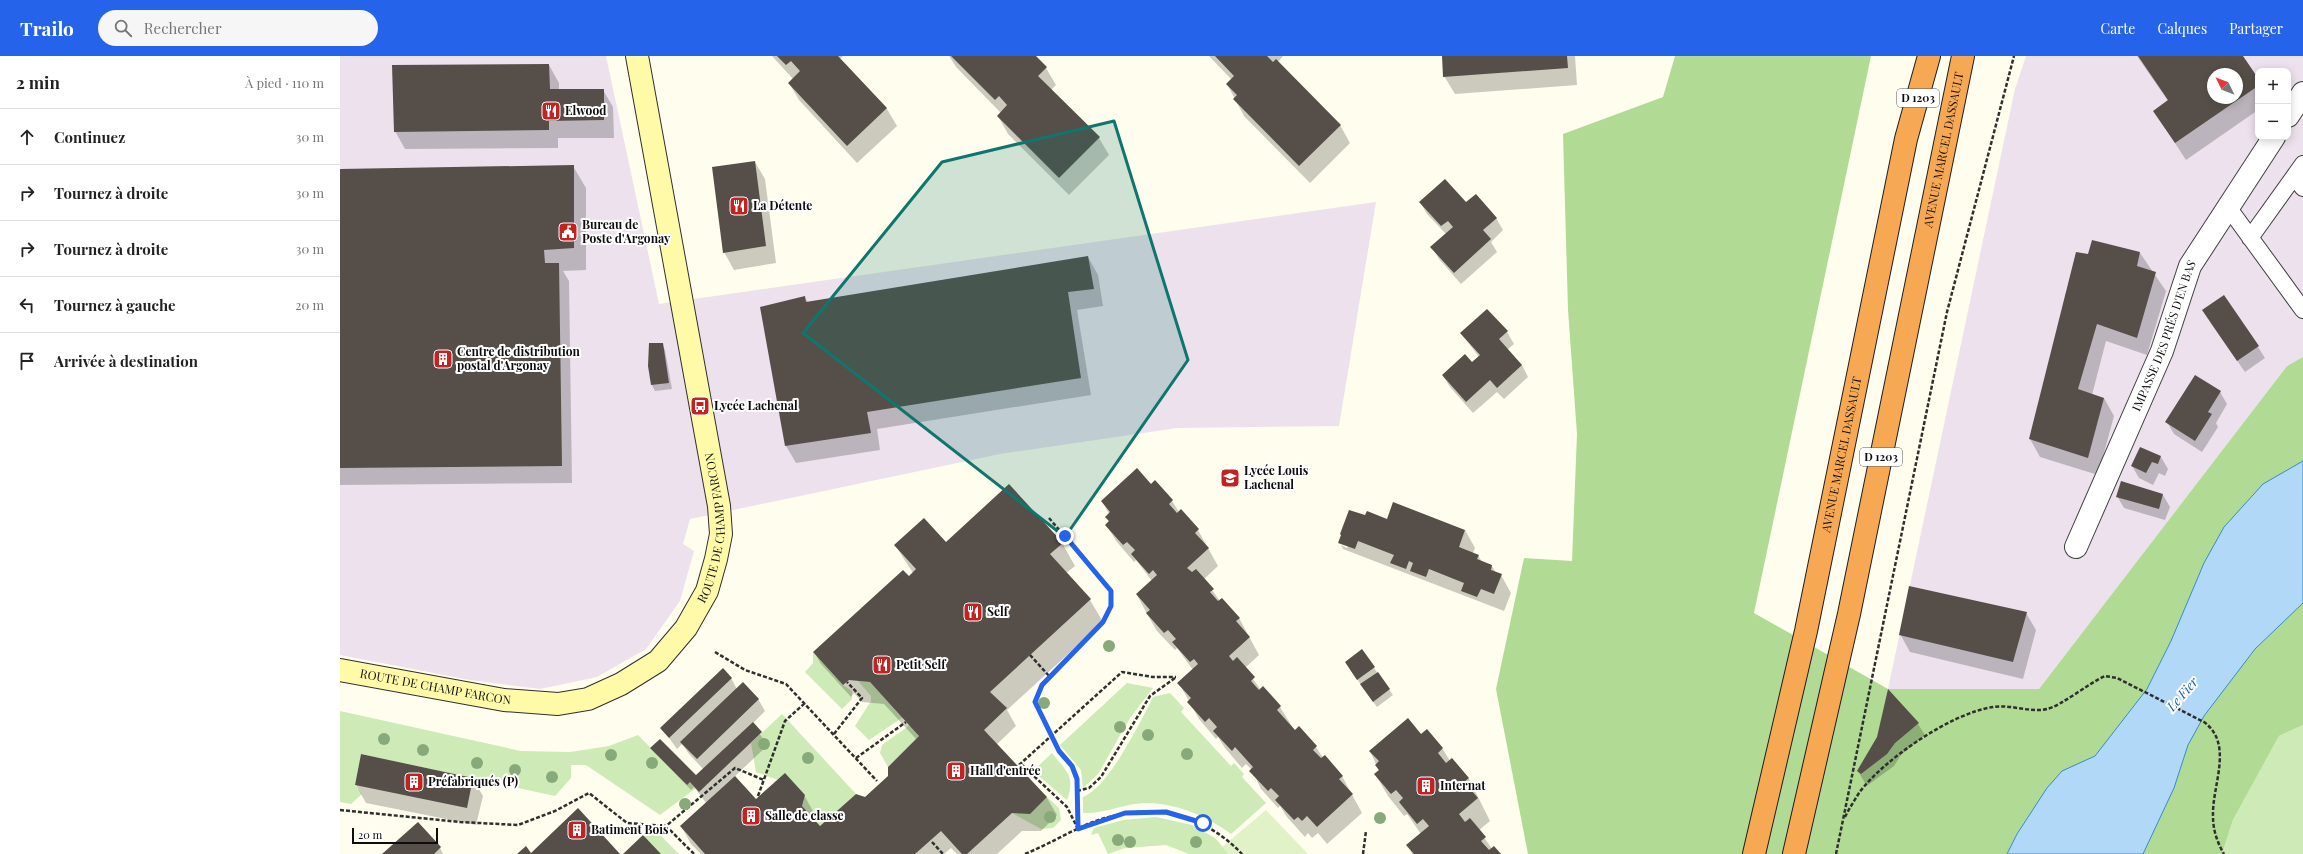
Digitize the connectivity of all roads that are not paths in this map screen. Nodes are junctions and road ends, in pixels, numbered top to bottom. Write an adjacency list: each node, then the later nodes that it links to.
1 (637, 56): 14 (street, ROUTE DE CHAMP FARCON)
2 (1916, 56): 7 (highway)
3 (1929, 56): 7 (highway, AVENUE MARCEL DASSAULT / D 1203)
4 (1963, 57): 16 (highway, AVENUE MARCEL DASSAULT / D 1203)
5 (2303, 93): 6 (street)
6 (2291, 111)
7 (1906, 139): 15 (highway, AVENUE MARCEL DASSAULT / D 1203)
8 (2272, 140): 10 (street, IMPASSE DES PRÉS D'EN BAS)
9 (2300, 176): 11 (lane)
10 (2228, 208): 11 (lane); 13 (street, IMPASSE DES PRÉS D'EN BAS)
11 (2250, 238): 12 (lane)
12 (2303, 310)
13 (2076, 547)
14 (340, 670)
15 (1754, 854)
16 (1794, 854)

